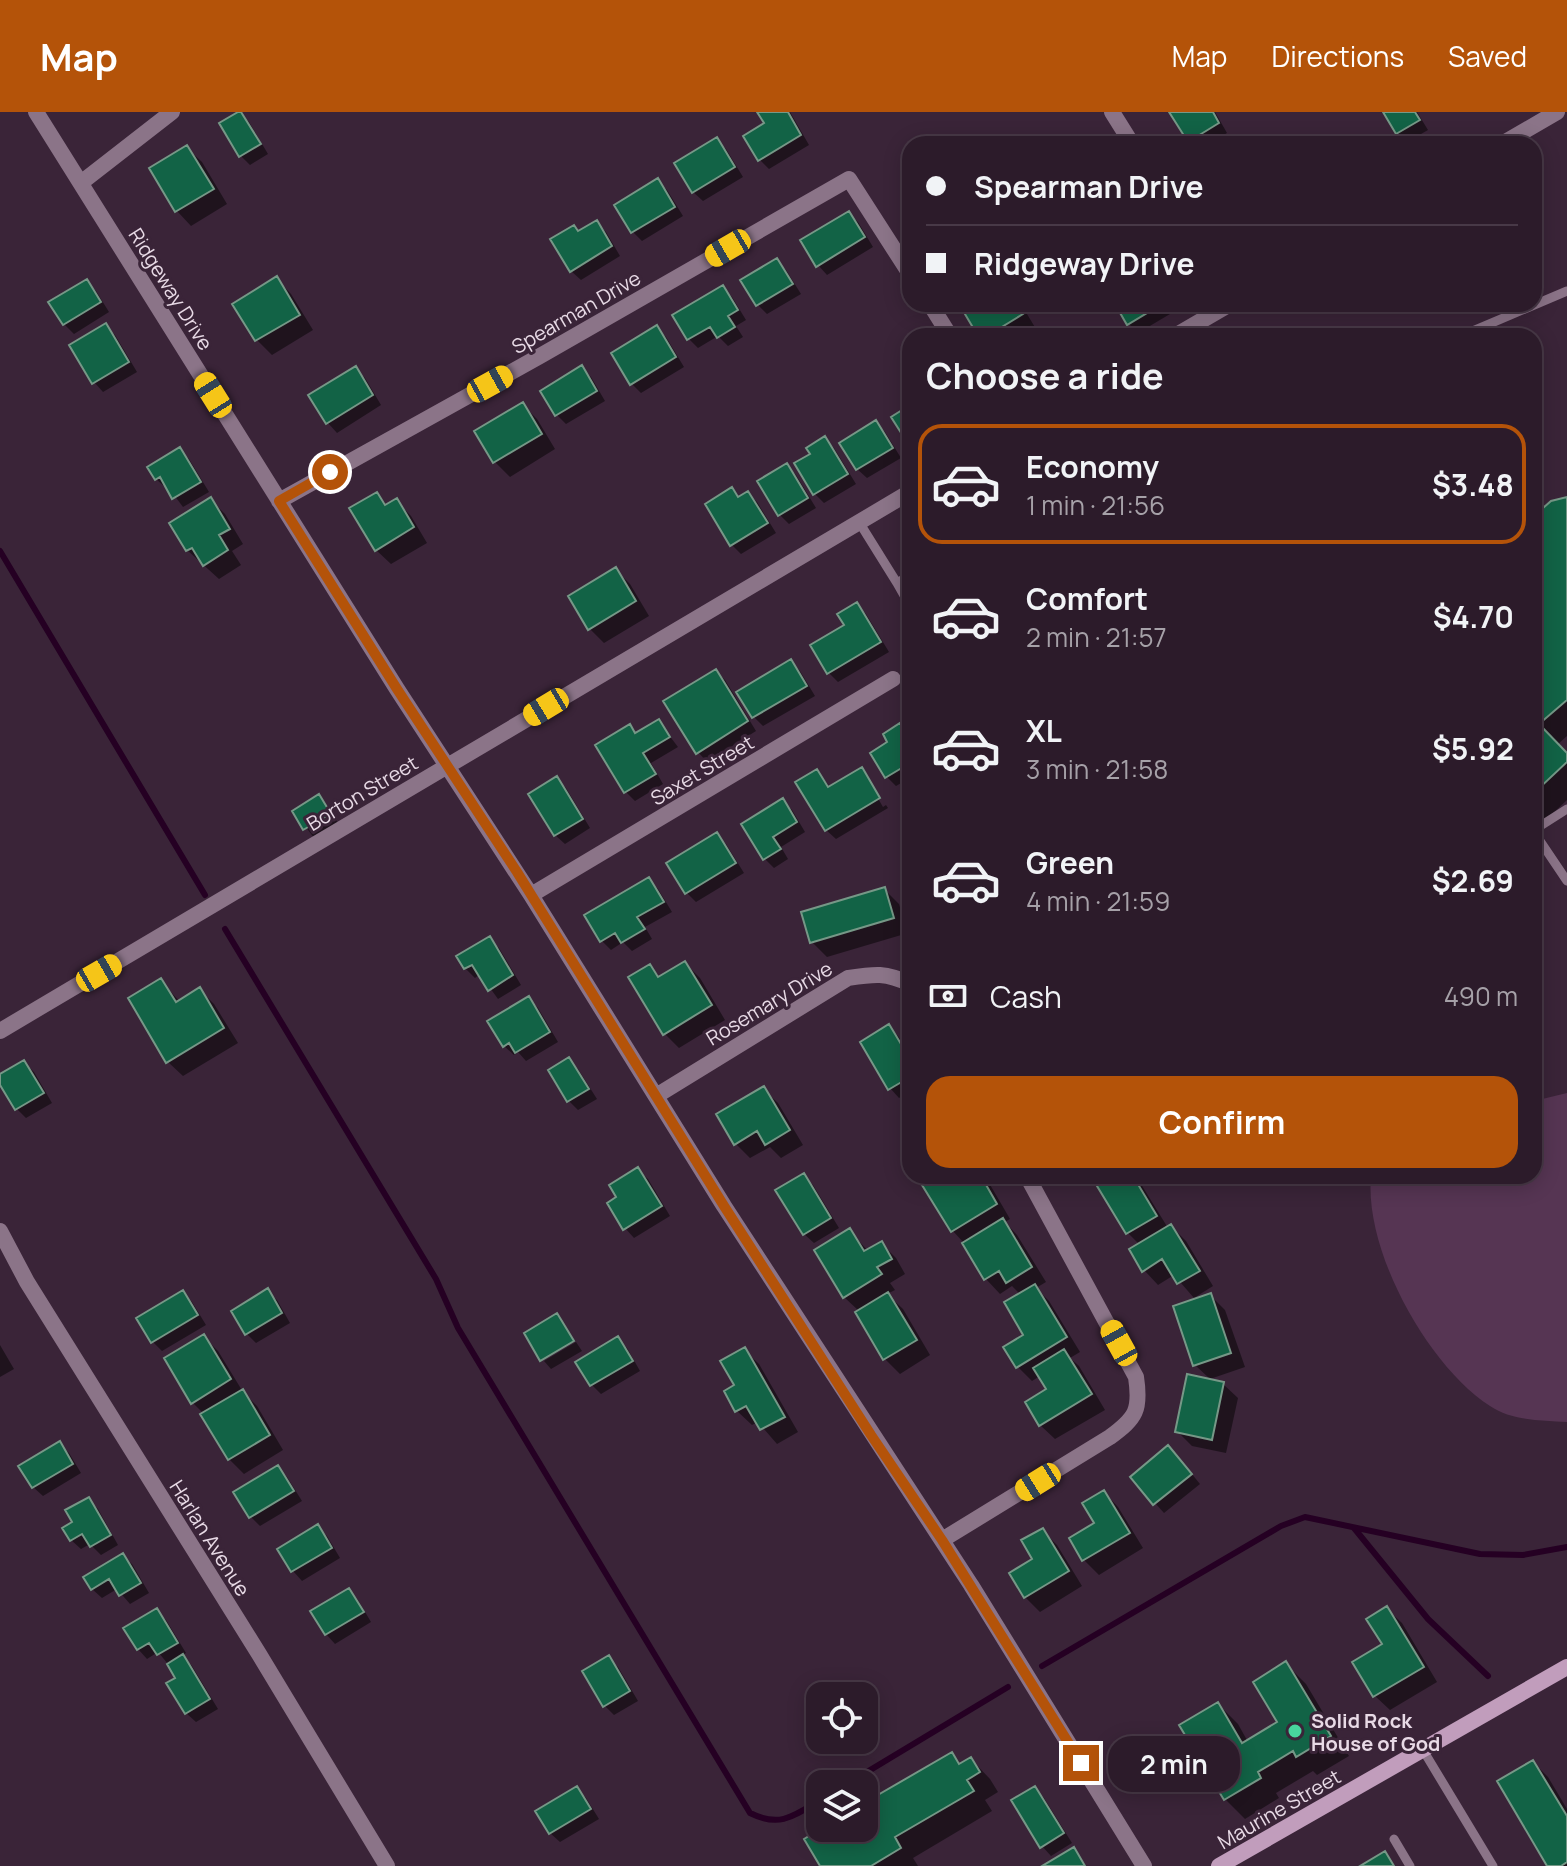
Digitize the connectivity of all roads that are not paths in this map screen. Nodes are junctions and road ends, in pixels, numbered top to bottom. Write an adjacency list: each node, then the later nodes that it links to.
1 (36, 112): 7 (street, Ridgeway Drive)
2 (172, 112): 7 (street)
3 (1112, 112): 5 (street)
4 (1557, 112): 6 (street)
5 (1127, 136)
6 (1516, 136)
7 (82, 182): 16 (street, Ridgeway Drive)
8 (902, 262): 16 (street, Spearman Drive)
9 (1567, 291): 10 (lane)
10 (1542, 302)
11 (1216, 312): 13 (street)
12 (1518, 312): 14 (lane)
13 (1189, 328)
14 (1480, 328)
15 (902, 497): 17 (street, Borton Street)
16 (279, 501): 22 (street, Ridgeway Drive)
17 (859, 522): 19 (lane); 22 (street, Borton Street)
18 (902, 580): 19 (lane)
19 (897, 583): 20 (lane)
20 (902, 592)
21 (893, 679): 27 (street, Saxet Street)
22 (447, 766): 27 (street, Ridgeway Drive); 29 (street, Borton Street)
23 (1567, 809): 24 (lane)
24 (1542, 826)
25 (1542, 843): 26 (lane)
26 (1567, 881)
27 (531, 895): 30 (street, Ridgeway Drive)
28 (902, 980): 30 (street, Rosemary Drive)
29 (0, 1031)
30 (656, 1096): 33 (street, Ridgeway Drive)
31 (1031, 1184): 33 (street)
32 (0, 1231): 37 (street, Harlan Avenue)
33 (942, 1540): 38 (street, Ridgeway Drive)
34 (1567, 1667): 35 (street, Maurine Street)
35 (1423, 1750): 39 (street, Maurine Street); 41 (lane)
36 (1394, 1839): 40 (lane)
37 (387, 1866)
38 (1144, 1866)
39 (1219, 1866)
40 (1410, 1866)
41 (1493, 1866)

